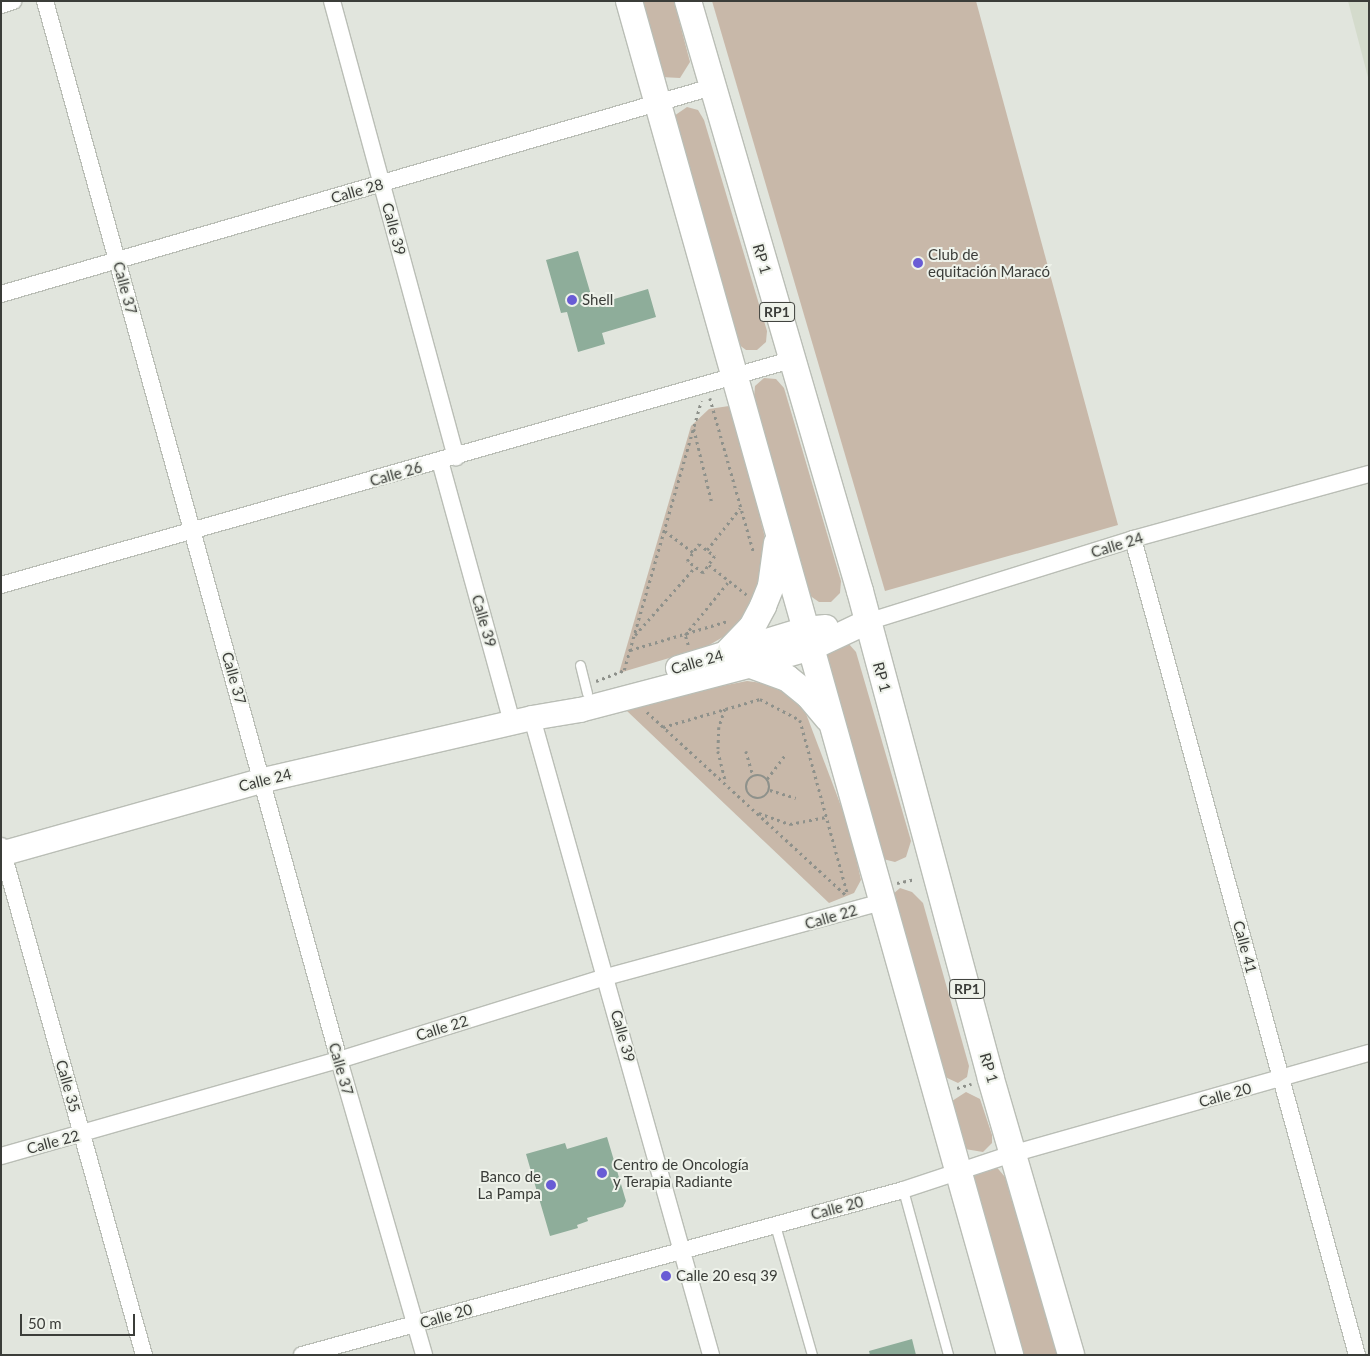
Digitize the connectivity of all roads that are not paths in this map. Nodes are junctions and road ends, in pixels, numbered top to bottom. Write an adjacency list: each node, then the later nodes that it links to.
1 (13, 1): 6 (street)
2 (46, 1): 10 (street, Calle 37)
3 (332, 1): 9 (street, Calle 39)
4 (629, 1): 8 (main road)
5 (688, 1): 7 (main road, RP 1 / RP1)
6 (1, 5)
7 (712, 87): 8 (street, Calle 28); 12 (main road, RP 1 / RP1)
8 (658, 103): 9 (street, Calle 28); 13 (main road)
9 (382, 184): 10 (street, Calle 28); 14 (street, Calle 39)
10 (118, 261): 11 (street, Calle 28); 18 (street, Calle 37)
11 (1, 294)
12 (791, 360): 13 (street, Calle 26); 21 (main road, RP 1 / RP1)
13 (736, 376): 14 (street, Calle 26); 17 (main road)
14 (456, 457): 15 (street, Calle 26)
15 (440, 461): 18 (street, Calle 26); 27 (street, Calle 39)
16 (1369, 474): 19 (street, Calle 24)
17 (777, 525): 22 (main road); 23 (main road)
18 (192, 531): 20 (street, Calle 26); 29 (street, Calle 37)
19 (1133, 539): 21 (street, Calle 24); 35 (street, Calle 41)
20 (1, 585)
21 (867, 622): 22 (street, Calle 24); 37 (main road, RP 1 / RP1)
22 (809, 638): 23 (street, Calle 24); 25 (street, Calle 24); 28 (main road)
23 (726, 654): 26 (street, Calle 24)
24 (580, 665): 26 (lane)
25 (751, 665): 27 (street, Calle 24); 28 (main road)
26 (586, 689): 27 (street, Calle 24)
27 (522, 720): 29 (street, Calle 24); 32 (street, Calle 39)
28 (833, 724): 31 (main road)
29 (264, 780): 30 (street, Calle 24); 34 (street, Calle 37)
30 (2, 851): 36 (street, Calle 35)
31 (881, 895): 32 (street, Calle 22); 39 (main road)
32 (606, 977): 34 (street, Calle 22); 42 (street, Calle 39)
33 (1369, 1053): 35 (street, Calle 20)
34 (339, 1060): 36 (street, Calle 22); 43 (street, Calle 37)
35 (1281, 1079): 37 (street, Calle 20); 52 (street, Calle 41)
36 (82, 1134): 38 (street, Calle 22); 44 (street, Calle 35)
37 (1015, 1153): 39 (street, Calle 20); 51 (main road, RP 1 / RP1)
38 (1, 1156)
39 (958, 1170): 40 (street, Calle 20); 50 (main road)
40 (903, 1190): 41 (street, Calle 20); 49 (lane)
41 (775, 1225): 42 (street, Calle 20); 48 (lane)
42 (682, 1250): 43 (street, Calle 20); 47 (street, Calle 39)
43 (415, 1325): 45 (street, Calle 20); 46 (street, Calle 37)
44 (144, 1355)
45 (302, 1355)
46 (424, 1355)
47 (712, 1355)
48 (812, 1355)
49 (948, 1355)
50 (1010, 1355)
51 (1072, 1355)
52 (1357, 1355)

